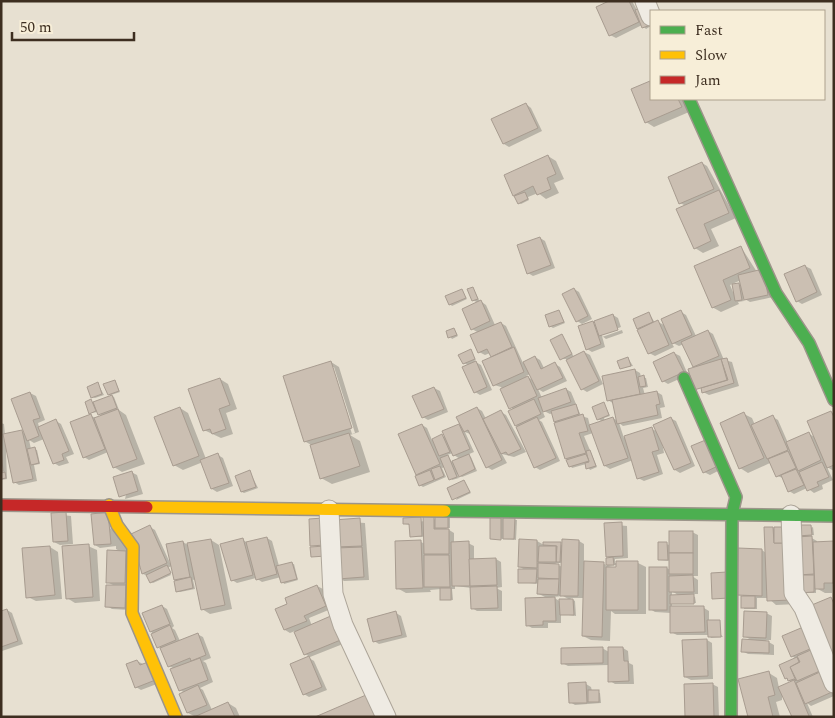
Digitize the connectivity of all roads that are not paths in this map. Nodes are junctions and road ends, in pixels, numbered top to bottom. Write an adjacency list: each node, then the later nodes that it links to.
1 (645, 1): 2 (street)
2 (650, 14)
3 (689, 100): 5 (street)
4 (684, 378): 9 (street)
5 (834, 400)
6 (1, 505): 7 (street)
7 (109, 505): 8 (street); 13 (street)
8 (329, 510): 9 (street); 14 (street)
9 (732, 514): 10 (street); 15 (street)
10 (791, 515): 11 (street); 12 (street)
11 (834, 516)
12 (834, 683)
13 (176, 717)
14 (386, 717)
15 (732, 717)

